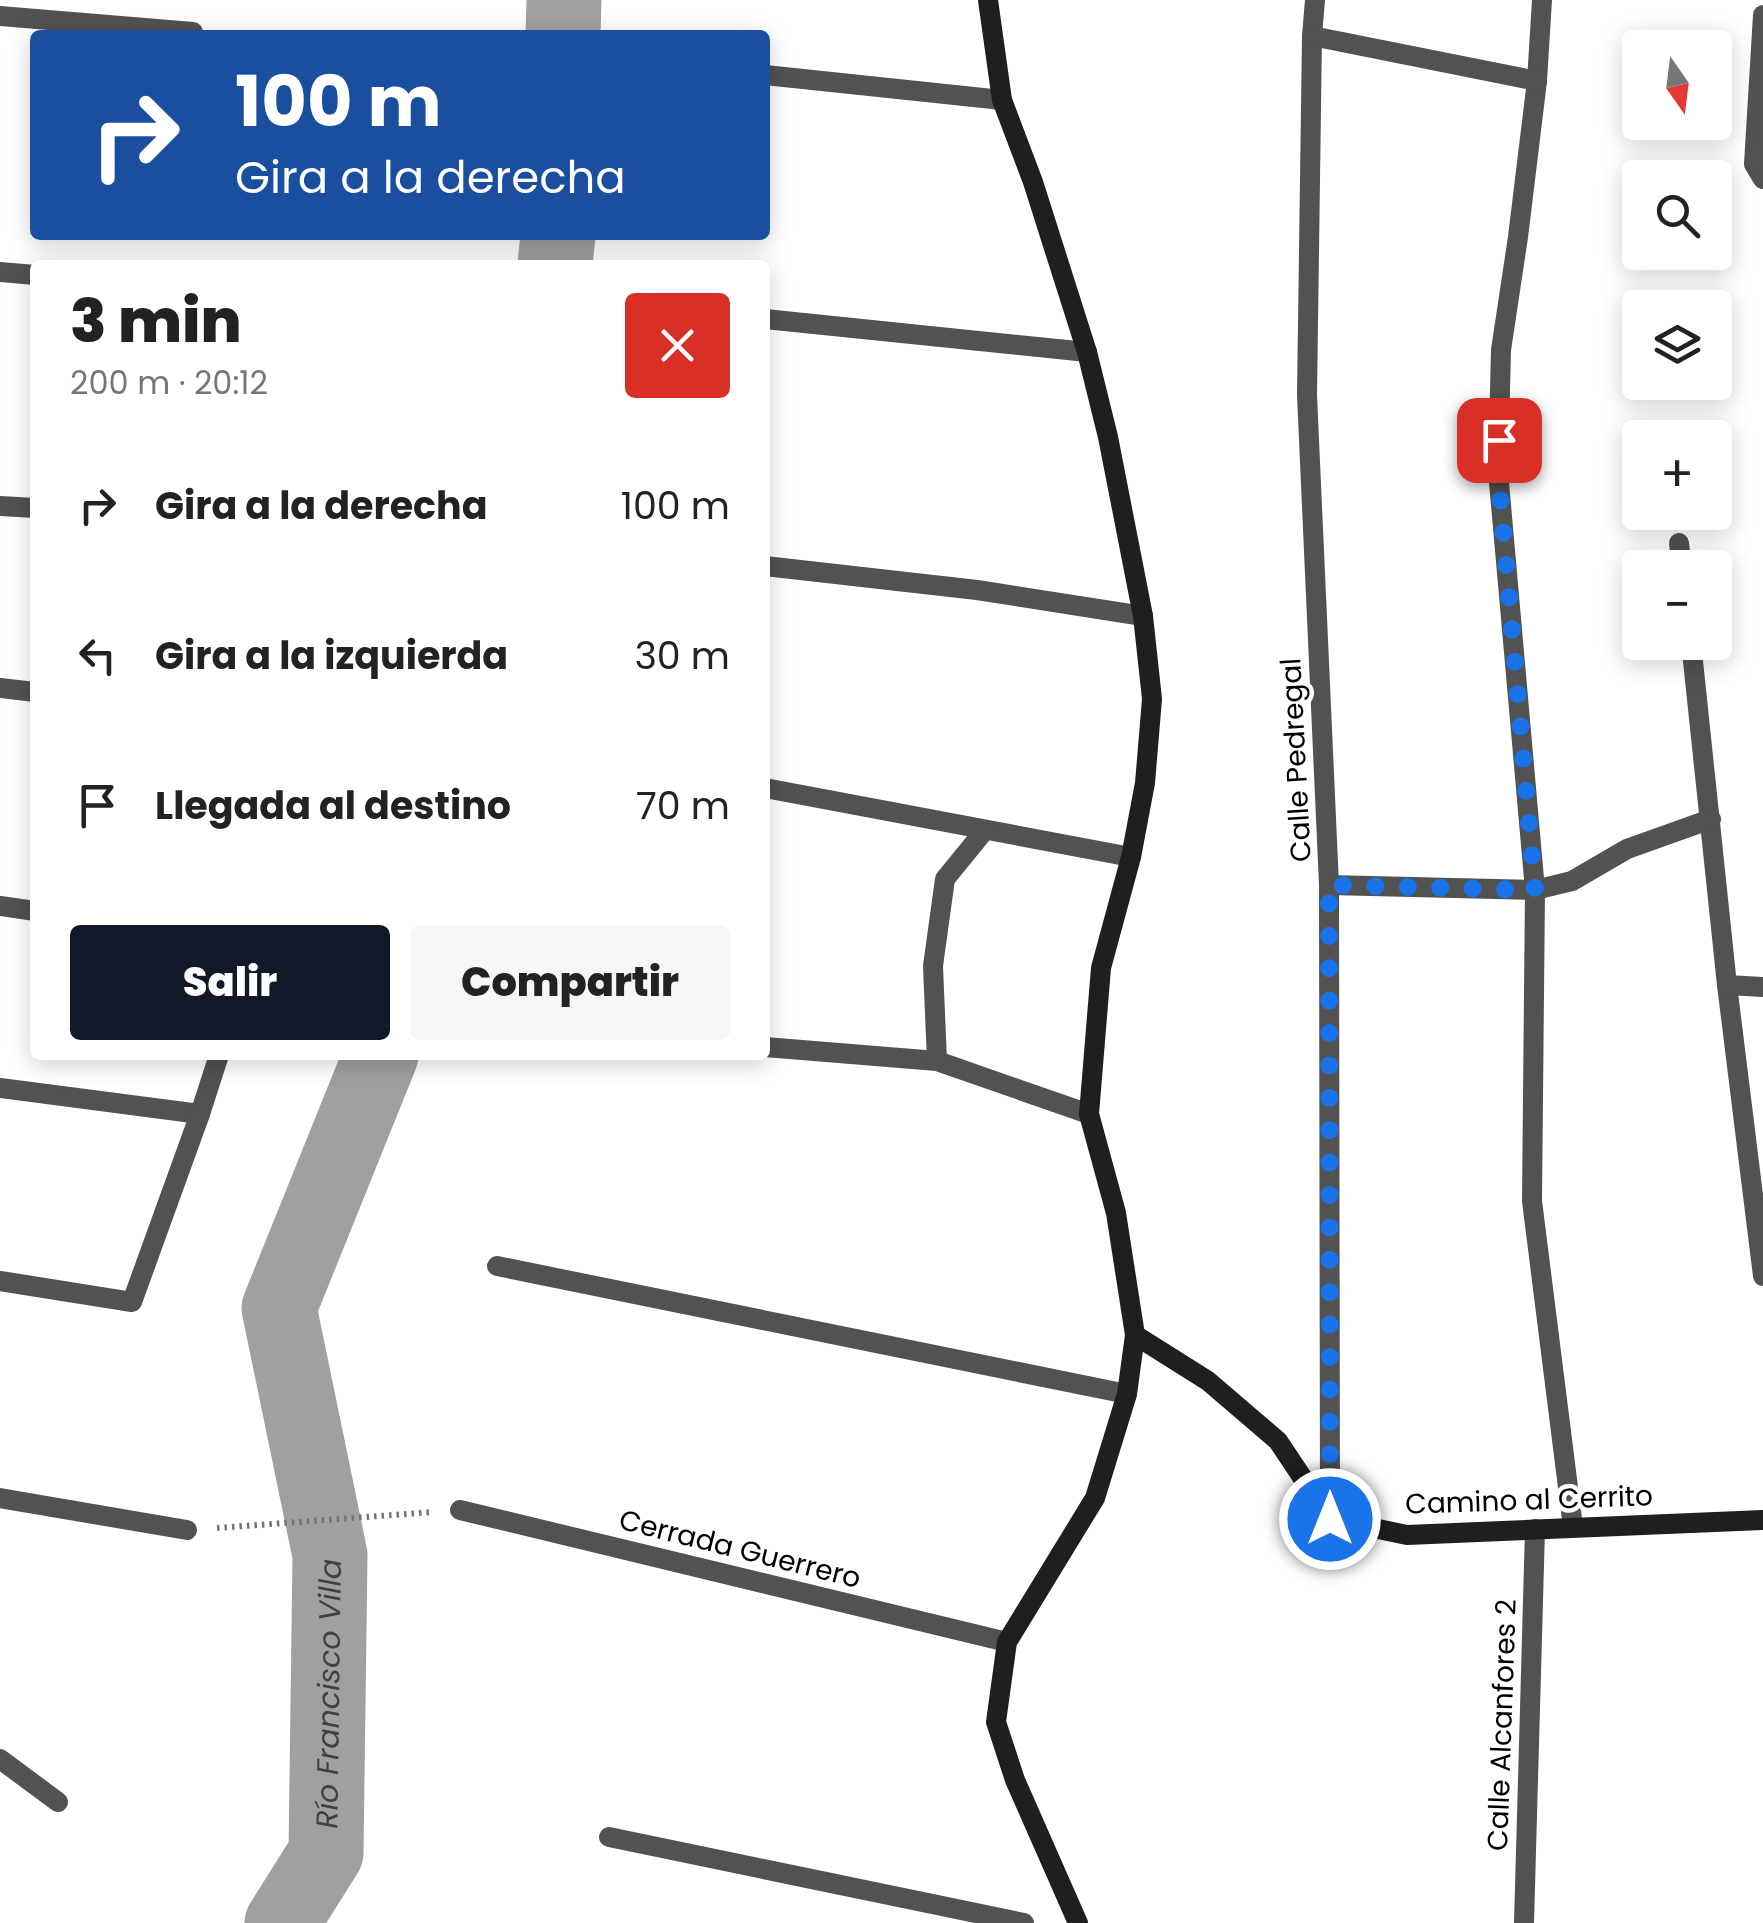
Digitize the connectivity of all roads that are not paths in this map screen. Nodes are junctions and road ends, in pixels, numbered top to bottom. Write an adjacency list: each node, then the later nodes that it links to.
1 (988, 0): 10 (street)
2 (1316, 0): 7 (street, Calle Pedregal)
3 (1542, 0): 9 (street)
4 (11, 11): 6 (street)
5 (1763, 15): 11 (street)
6 (176, 30)
7 (1312, 36): 9 (street); 29 (street, Calle Pedregal)
8 (770, 76): 10 (street)
9 (1537, 81): 30 (street)
10 (1002, 100): 15 (street)
11 (1763, 179)
12 (0, 272): 13 (street)
13 (30, 275)
14 (770, 320): 15 (street)
15 (1087, 352): 21 (street)
16 (0, 506): 17 (street)
17 (30, 508)
18 (1679, 542): 19 (street)
19 (1680, 550)
20 (770, 567): 21 (street)
21 (1143, 616): 28 (street)
22 (1692, 660): 26 (street)
23 (0, 688): 24 (street)
24 (30, 691)
25 (770, 789): 27 (street)
26 (1711, 819): 30 (street); 33 (street)
27 (984, 830): 28 (street); 37 (street)
28 (1131, 857): 40 (street)
29 (1329, 885): 30 (street); 48 (street, Calle Pedregal)
30 (1535, 890): 50 (street)
31 (0, 906): 32 (street)
32 (30, 910)
33 (1728, 986): 34 (street); 42 (street)
34 (1763, 986)
35 (770, 1047): 37 (street)
36 (217, 1060): 39 (street)
37 (938, 1061): 40 (street)
38 (0, 1088): 39 (street)
39 (200, 1114): 43 (street)
40 (1088, 1114): 44 (street)
41 (498, 1266): 45 (street)
42 (1763, 1276)
43 (0, 1280)
44 (1135, 1335): 45 (street); 48 (street)
45 (1127, 1394): 53 (street)
46 (0, 1498): 51 (street)
47 (460, 1510): 53 (street, Cerrada Guerrero)
48 (1330, 1519): 52 (street, Camino al Cerrito)
49 (1763, 1520): 50 (street, Camino al Cerrito)
50 (1573, 1527): 52 (street, Camino al Cerrito)
51 (187, 1530)
52 (1536, 1530): 59 (street, Calle Alcanfores 2)
53 (1007, 1642): 58 (street)
54 (0, 1759): 55 (street)
55 (58, 1802)
56 (609, 1838): 57 (street)
57 (1024, 1923)
58 (1078, 1923)
59 (1524, 1923)

